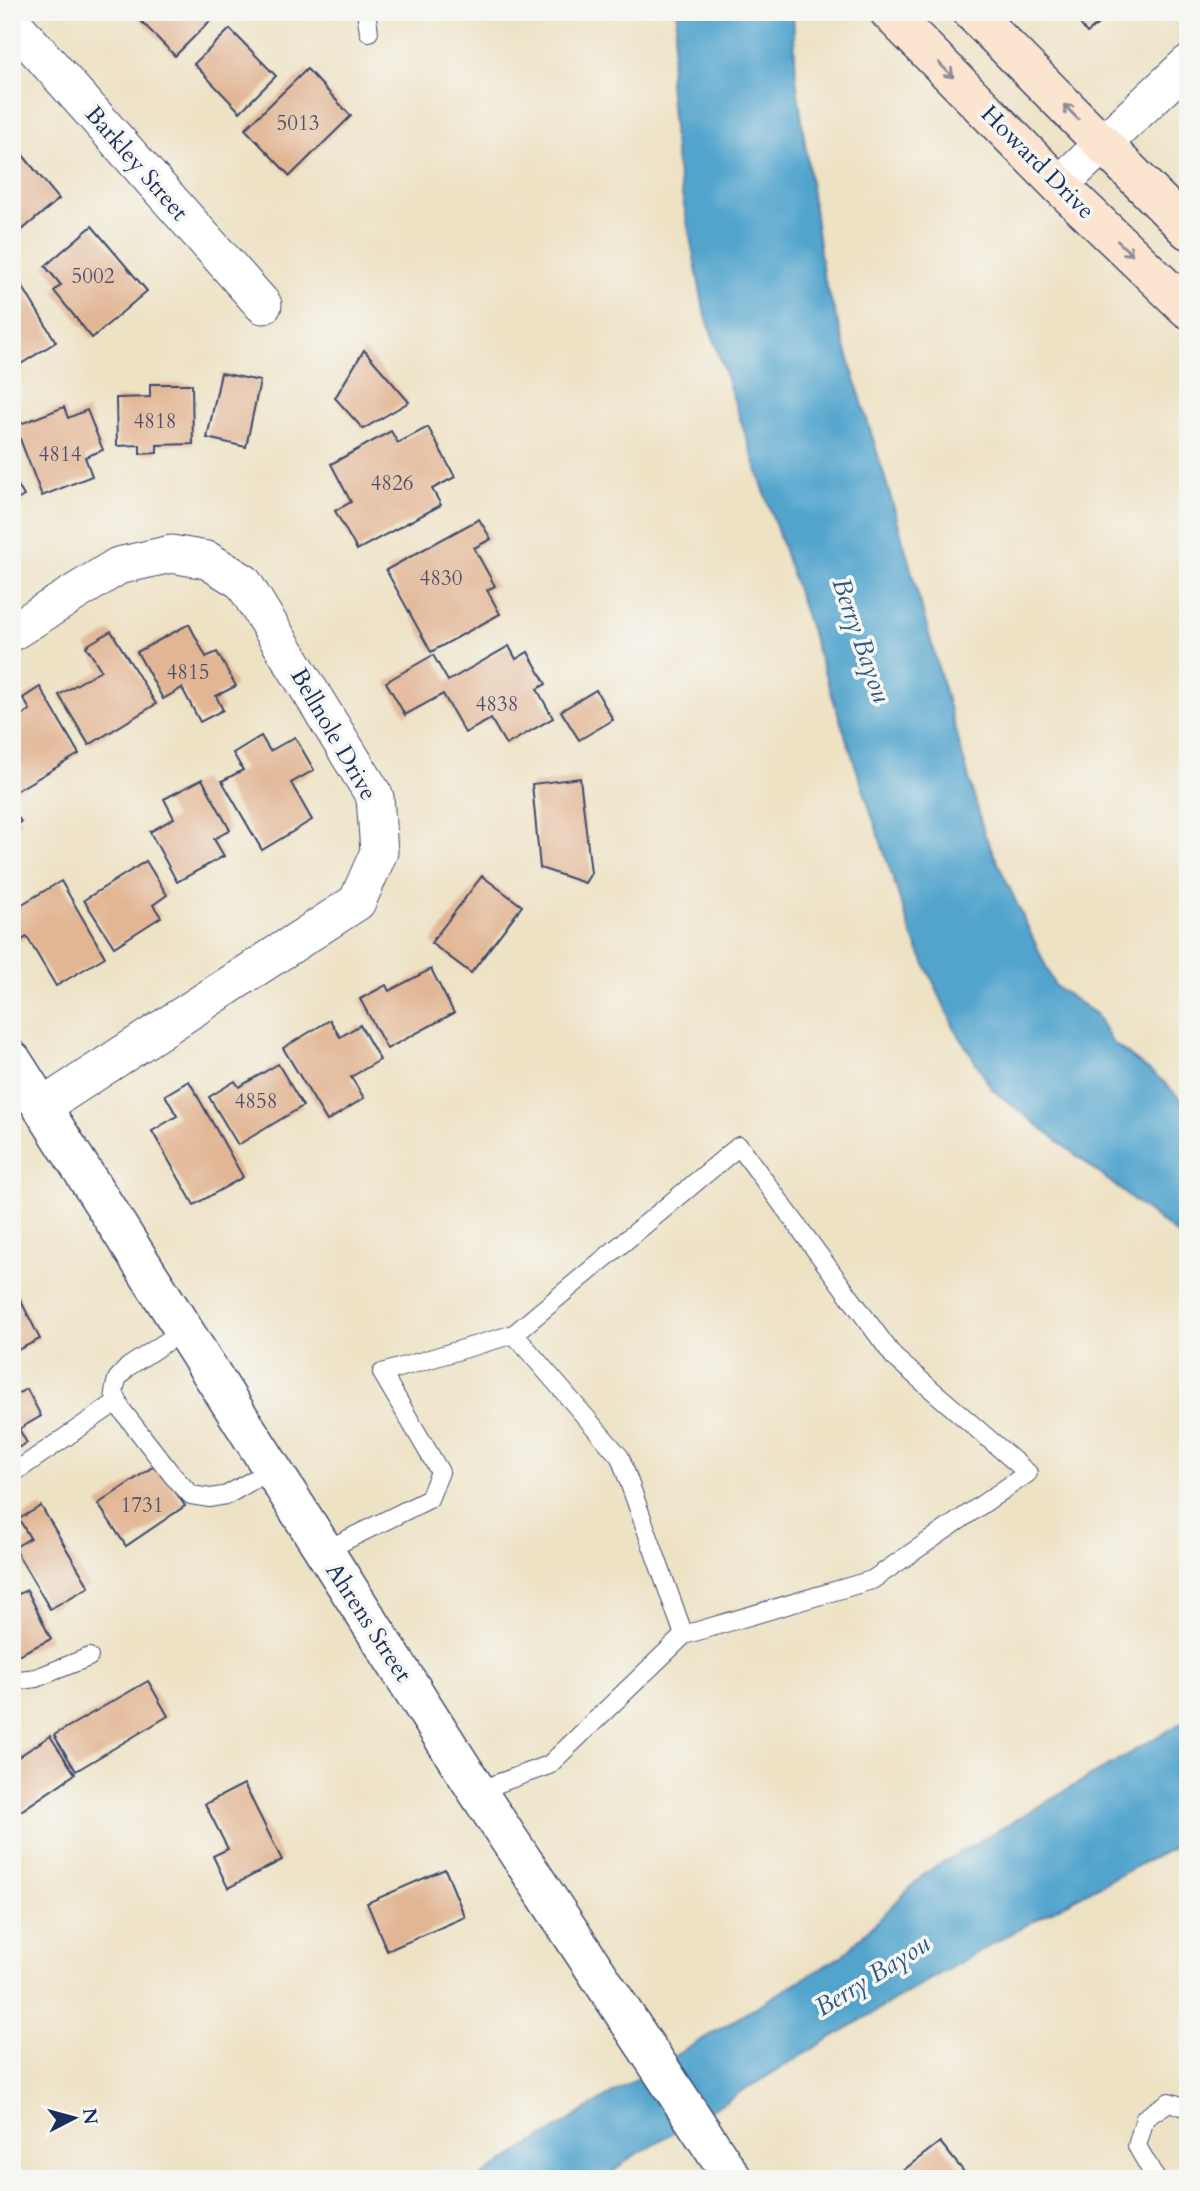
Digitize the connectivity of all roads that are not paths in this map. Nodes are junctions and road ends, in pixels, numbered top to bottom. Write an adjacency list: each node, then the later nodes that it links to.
1 (366, 12): 5 (lane)
2 (972, 12): 7 (main road, one-way to 2)
3 (894, 17): 8 (main road, Howard Drive, one-way to 8)
4 (12, 22): 10 (street, Barkley Street)
5 (369, 32)
6 (1188, 64): 7 (street)
7 (1103, 144): 8 (street); 9 (main road)
8 (1059, 185): 11 (main road, Howard Drive, one-way to 11)
9 (1188, 230)
10 (263, 305)
11 (1188, 309)
12 (12, 632): 14 (street, Bellnole Drive)
13 (12, 1060): 14 (street, Ahrens Street)
14 (42, 1107): 15 (street, Ahrens Street)
15 (184, 1330): 17 (lane); 18 (street, Ahrens Street)
16 (514, 1334): 20 (lane); 21 (lane); 21 (lane)
17 (118, 1401): 18 (lane); 19 (lane)
18 (272, 1469): 20 (street, Ahrens Street)
19 (12, 1474)
20 (324, 1551): 24 (street, Ahrens Street)
21 (684, 1634): 24 (lane)
22 (89, 1657): 23 (lane)
23 (12, 1681)
24 (477, 1791): 26 (street, Ahrens Street)
25 (1188, 2108): 27 (lane)
26 (733, 2179)
27 (1156, 2179)

